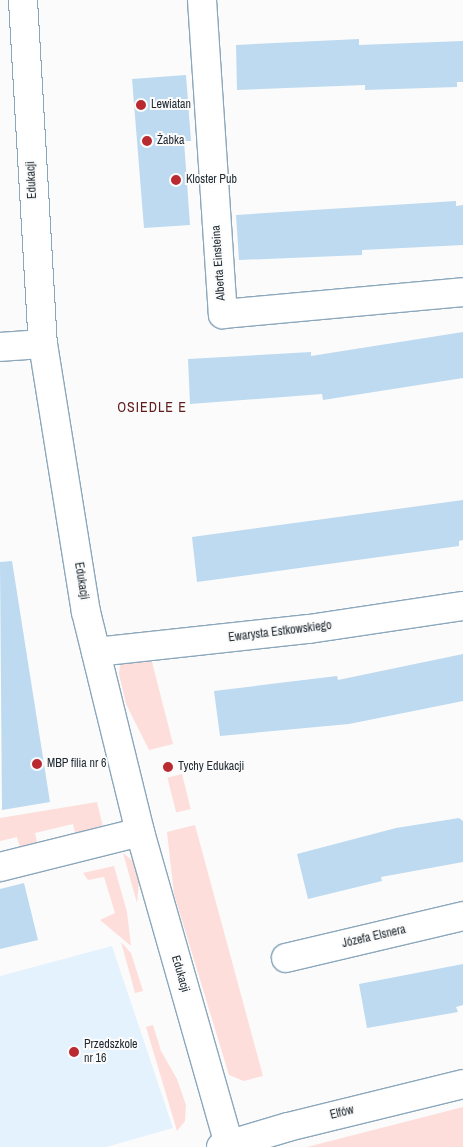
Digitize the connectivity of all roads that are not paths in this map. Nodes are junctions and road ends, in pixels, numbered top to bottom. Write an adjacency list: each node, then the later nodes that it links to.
1 (23, 0): 4 (street, Edukacji)
2 (202, 0): 3 (street, Alberta Einsteina)
3 (463, 292)
4 (43, 344): 5 (street); 7 (street, Edukacji)
5 (0, 347)
6 (463, 606): 7 (street, Ewarysta Estkowskiego)
7 (96, 652): 8 (street, Edukacji)
8 (140, 832): 9 (street); 13 (street, Edukacji)
9 (0, 867)
10 (463, 916): 11 (street, Józefa Elsnera)
11 (286, 958)
12 (463, 1084): 13 (street, Elfów)
13 (227, 1146)

